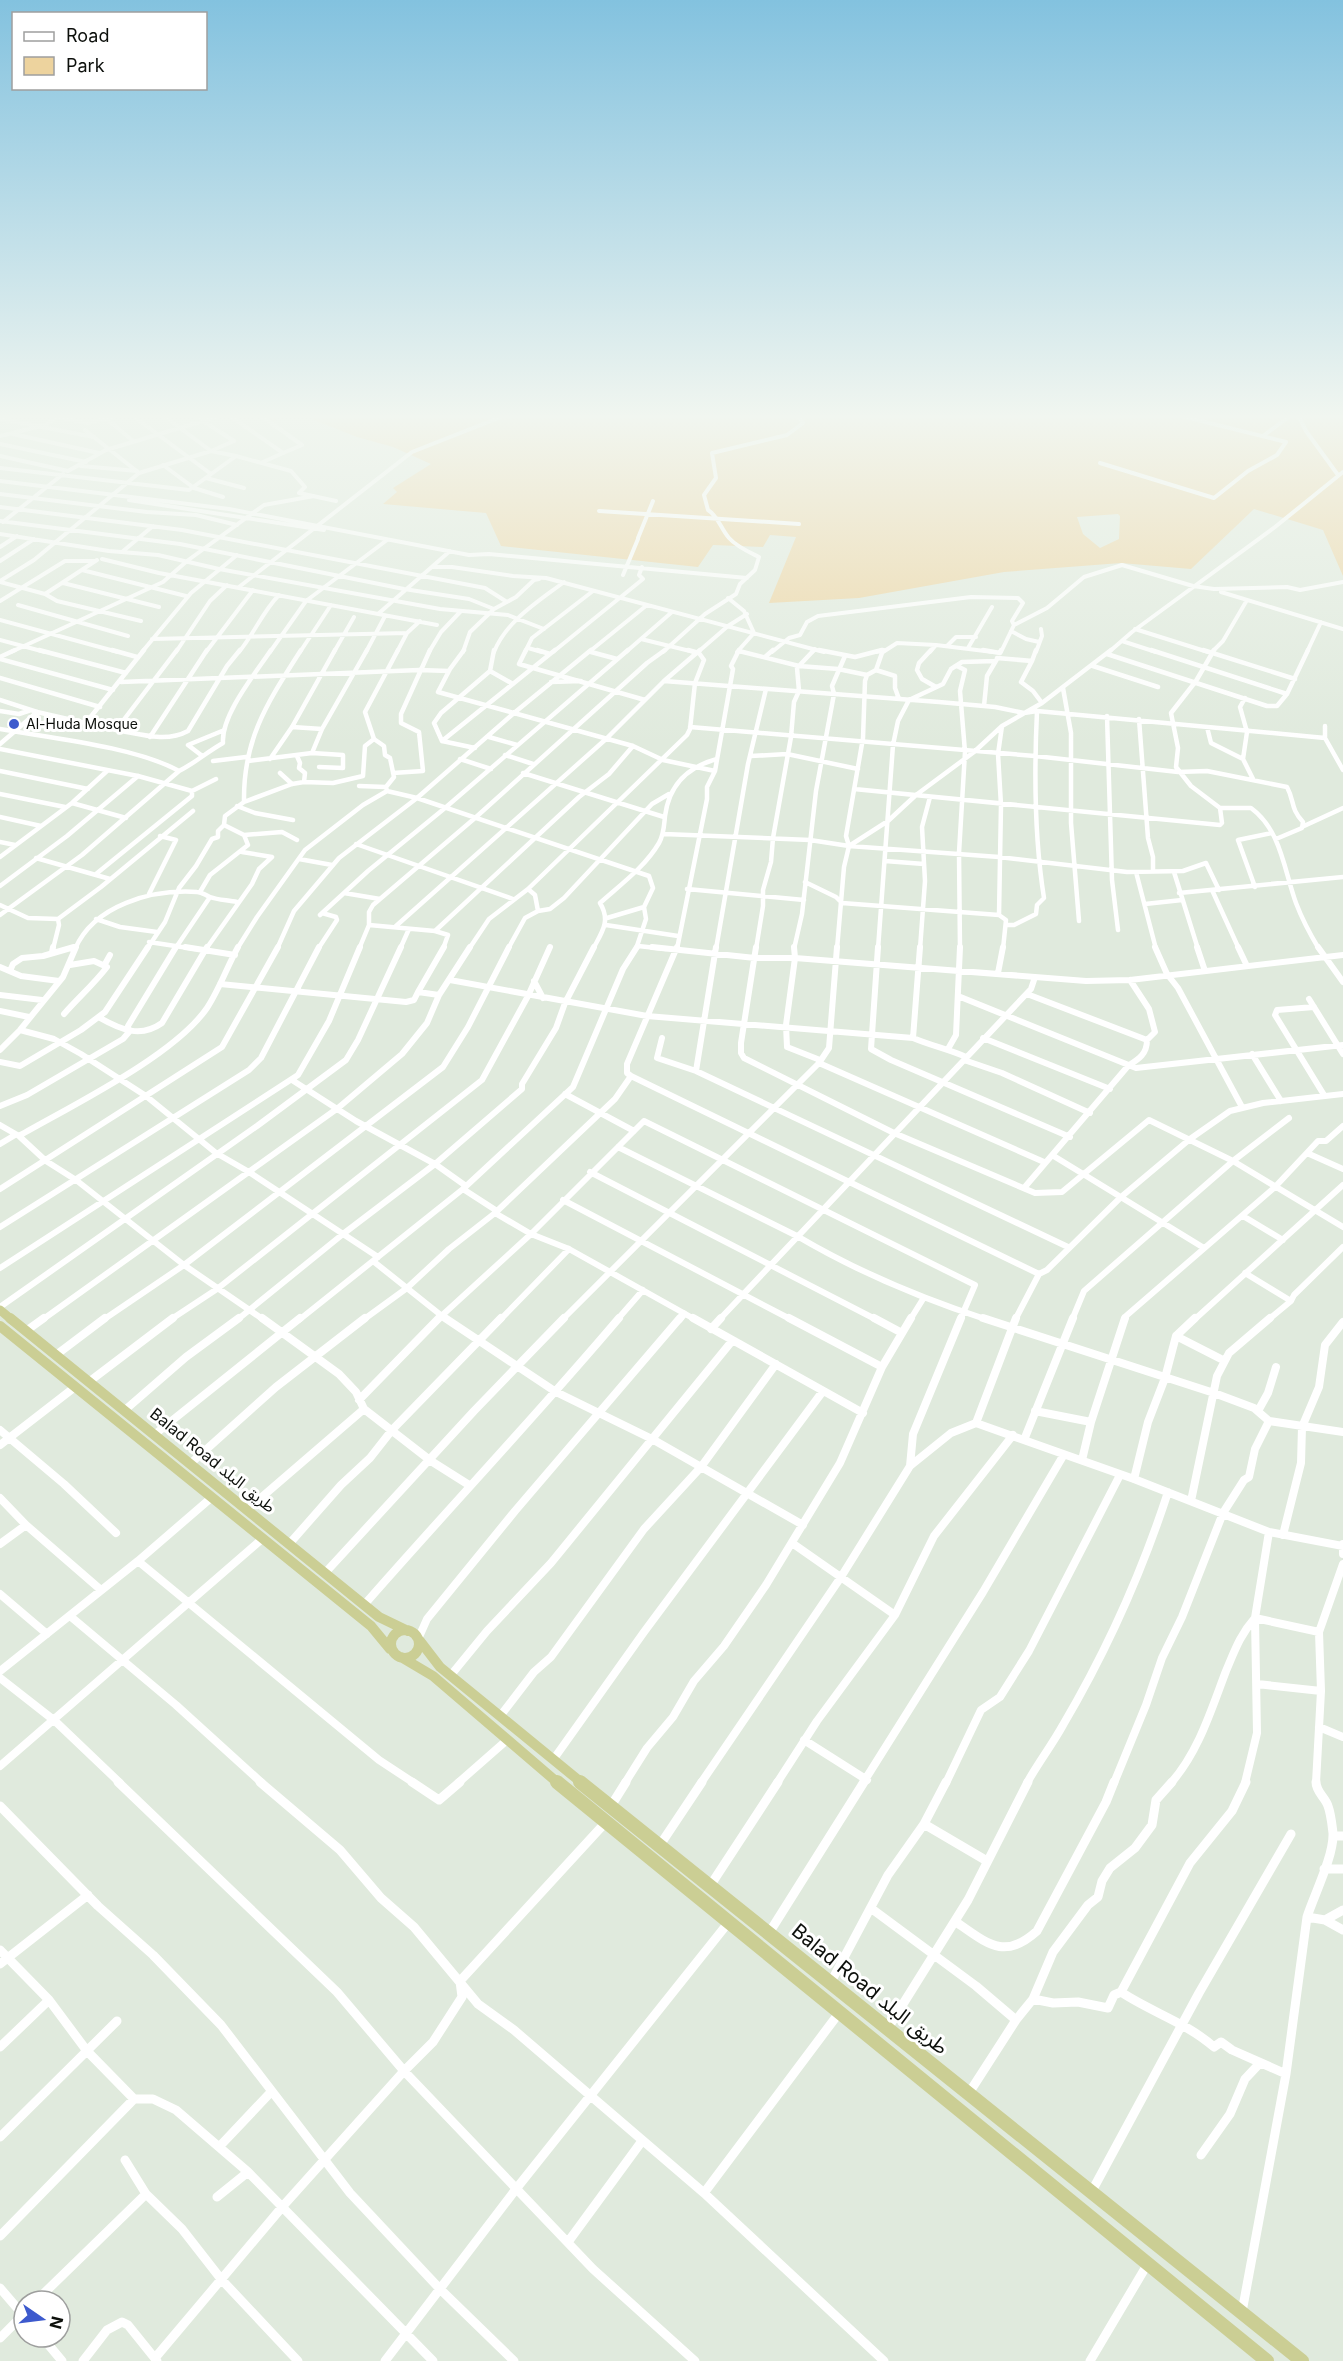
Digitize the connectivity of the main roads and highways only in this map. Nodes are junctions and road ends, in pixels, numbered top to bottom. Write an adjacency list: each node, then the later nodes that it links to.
1 (0, 1309): 3 (highway, Balad Road طريق البلد)
2 (2, 1329): 4 (highway, Balad Road طريق البلد)
3 (414, 1635): 4 (highway); 4 (highway); 6 (highway, Balad Road طريق البلد)
4 (396, 1653): 5 (highway, Balad Road طريق البلد)
5 (1267, 2361)
6 (1302, 2361)

